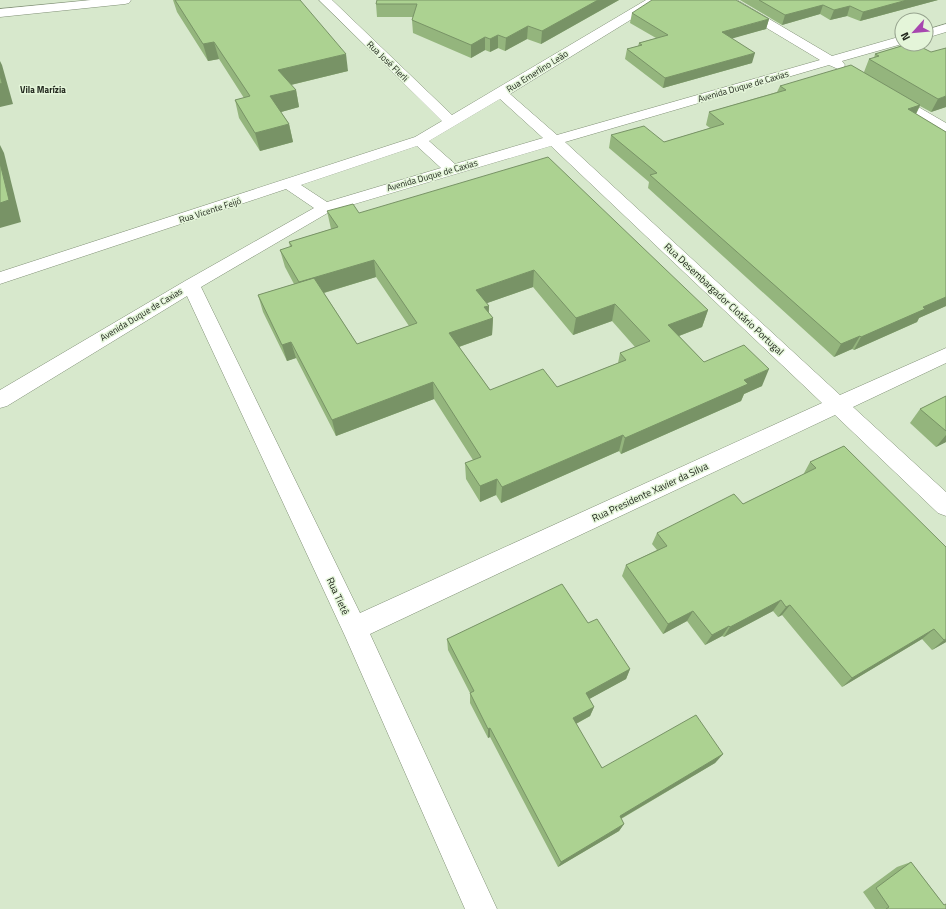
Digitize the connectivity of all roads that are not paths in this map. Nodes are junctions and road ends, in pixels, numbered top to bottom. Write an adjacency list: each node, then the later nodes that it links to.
1 (125, 0): 5 (street)
2 (325, 0): 13 (street, Rua José FIerli)
3 (729, 0): 9 (street)
4 (649, 1): 12 (street, Rua Emerlino Leão)
5 (0, 12)
6 (946, 28): 7 (street)
7 (934, 32)
8 (894, 42): 9 (street, Avenida Duque de Caxias)
9 (830, 61): 10 (street); 16 (street, Avenida Duque de Caxias)
10 (850, 73)
11 (878, 89): 14 (street)
12 (501, 93): 13 (street, Rua Emerlino Leão); 16 (street, Rua Desembargador Clotário Portugal)
13 (451, 122): 15 (street, Rua Emerlino Leão)
14 (946, 129)
15 (420, 140): 17 (street); 18 (street, Rua Vicente Feijó)
16 (554, 140): 17 (street, Avenida Duque de Caxias); 24 (street, Rua Desembargador Clotário Portugal)
17 (452, 170): 19 (street, Avenida Duque de Caxias)
18 (289, 184): 19 (street); 20 (street, Rua Vicente Feijó)
19 (325, 208): 21 (street, Avenida Duque de Caxias)
20 (0, 278)
21 (191, 285): 23 (street, Avenida Duque de Caxias); 26 (street, Rua Tietê)
22 (946, 355): 24 (street, Rua Presidente Xavier da Silva)
23 (0, 400)
24 (838, 405): 25 (street, Rua Desembargador Clotário Portugal); 26 (street, Rua Presidente Xavier da Silva)
25 (946, 506)
26 (354, 628): 27 (street, Rua Tietê)
27 (481, 909)

